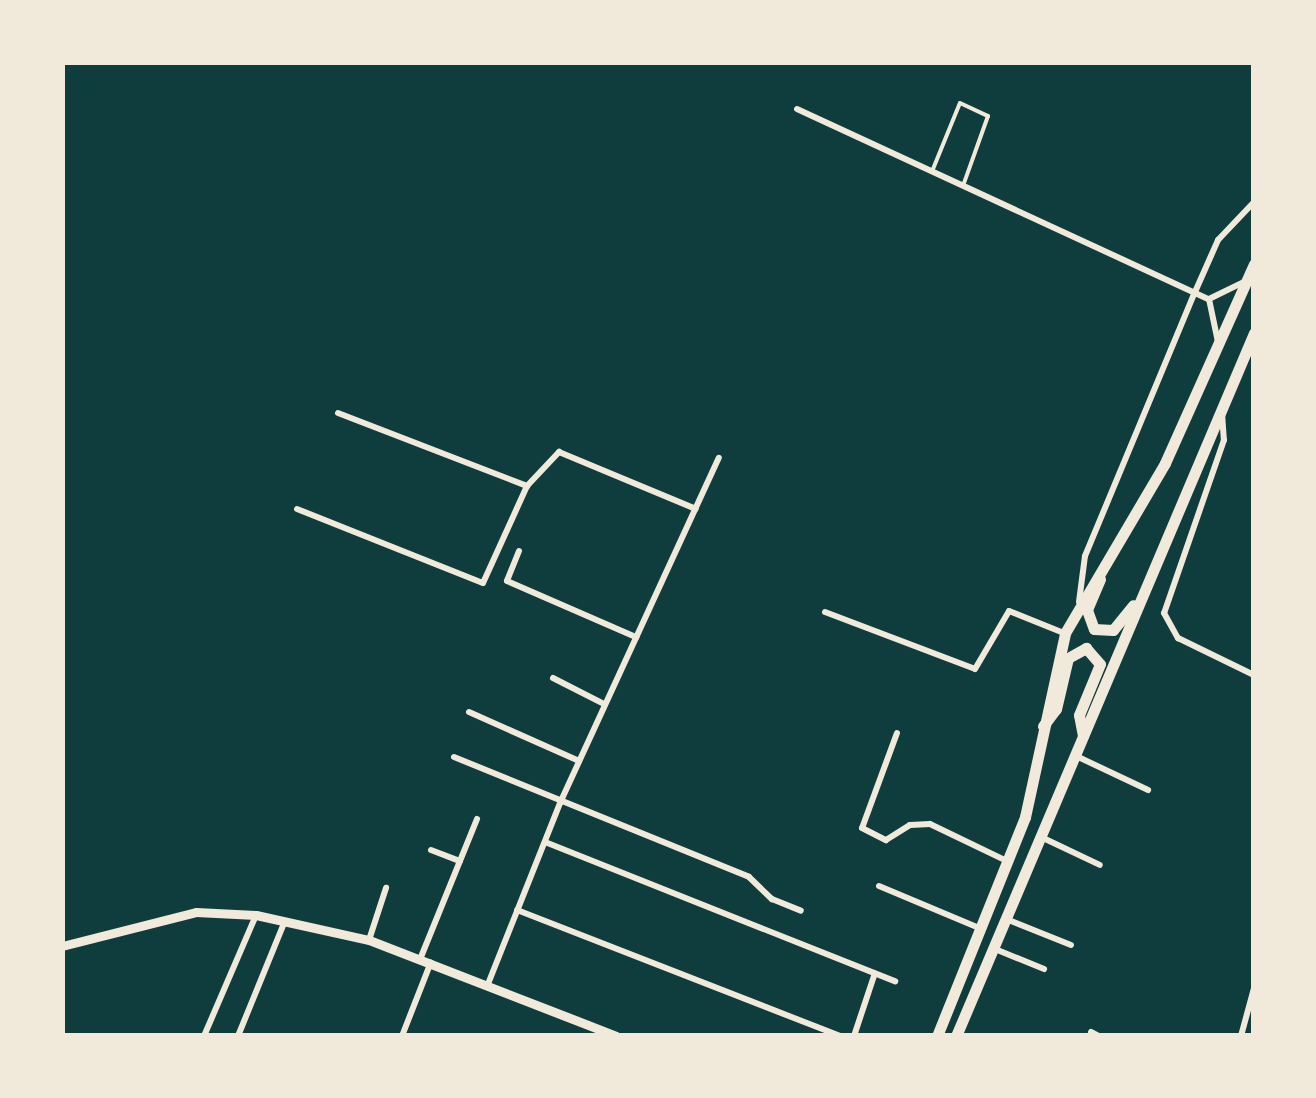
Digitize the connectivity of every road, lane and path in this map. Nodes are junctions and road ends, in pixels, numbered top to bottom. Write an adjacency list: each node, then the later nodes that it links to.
1 (796, 109): 2 (street)
2 (932, 169): 3 (street); 3 (lane)
3 (964, 183): 7 (street)
4 (1254, 202): 7 (street)
5 (1254, 264): 6 (highway)
6 (1247, 280): 8 (street); 10 (highway)
7 (1195, 292): 8 (street); 20 (street)
8 (1209, 299): 10 (street)
9 (1254, 333): 11 (highway)
10 (1218, 344): 18 (highway)
11 (1222, 406): 19 (highway); 24 (street)
12 (338, 414): 14 (street)
13 (719, 458): 16 (street)
14 (528, 486): 15 (street); 16 (street)
15 (297, 509)
16 (696, 509): 23 (street)
17 (519, 552): 23 (street)
18 (1109, 556): 19 (highway); 20 (highway)
19 (1152, 579): 30 (highway)
20 (1079, 602): 22 (highway)
21 (825, 612): 22 (street)
22 (1065, 633): 28 (highway)
23 (636, 637): 26 (street)
24 (1254, 675)
25 (554, 678): 26 (street)
26 (604, 704): 33 (street)
27 (469, 712): 33 (street)
28 (1042, 728): 30 (highway); 41 (highway)
29 (896, 733): 41 (street)
30 (1082, 736): 32 (highway)
31 (454, 756): 35 (street)
32 (1074, 756): 34 (street); 37 (highway)
33 (579, 761): 35 (street)
34 (1148, 790)
35 (560, 803): 38 (street); 46 (street)
36 (477, 819): 40 (street)
37 (1040, 836): 42 (street); 48 (highway)
38 (545, 842): 45 (street); 57 (street)
39 (431, 850): 40 (street)
40 (460, 861): 55 (street)
41 (1008, 861): 50 (highway)
42 (1100, 865)
43 (880, 886): 50 (street)
44 (386, 888): 51 (street)
45 (516, 910): 59 (street); 66 (street)
46 (801, 912)
47 (256, 915): 49 (street); 53 (street); 62 (street)
48 (1006, 919): 52 (street); 54 (highway)
49 (286, 920): 51 (street); 63 (street)
50 (980, 928): 68 (highway)
51 (369, 940): 55 (street)
52 (1071, 945)
53 (62, 946)
54 (994, 948): 56 (street); 69 (highway)
55 (426, 959): 59 (street); 64 (street)
56 (1044, 969)
57 (875, 973): 58 (street); 67 (street)
58 (895, 981)
59 (488, 984): 65 (street)
60 (1254, 988): 71 (street)
61 (1090, 1032): 70 (street)
62 (204, 1036)
63 (238, 1036)
64 (402, 1036)
65 (616, 1036)
66 (840, 1036)
67 (854, 1036)
68 (937, 1036)
69 (956, 1036)
70 (1099, 1036)
71 (1241, 1036)

